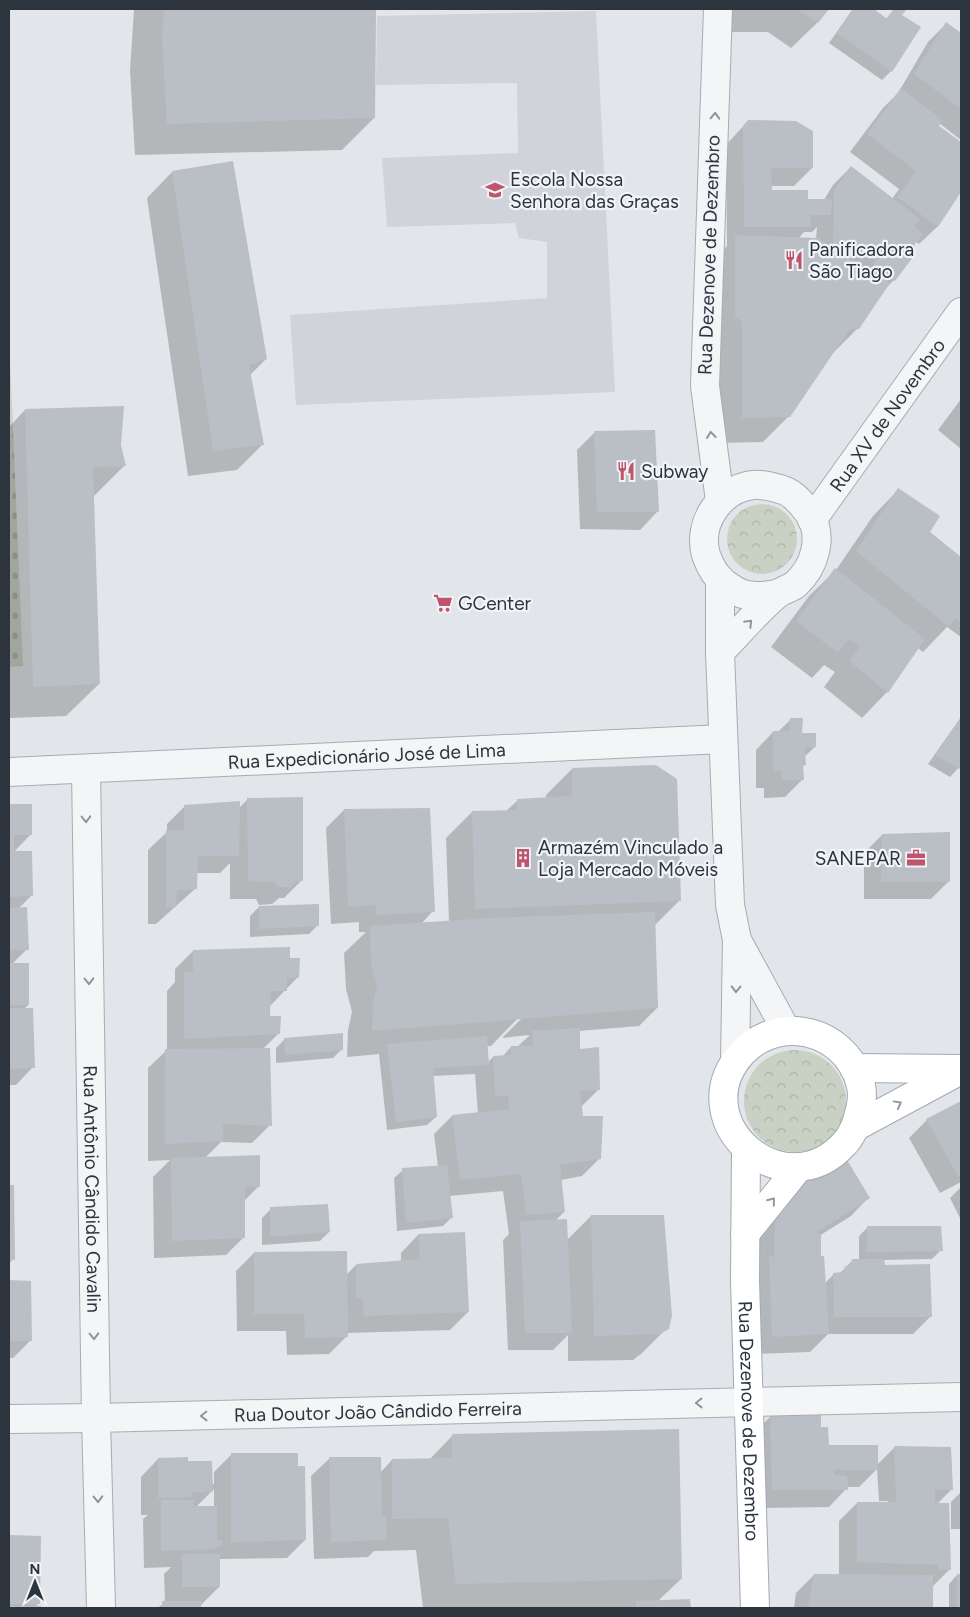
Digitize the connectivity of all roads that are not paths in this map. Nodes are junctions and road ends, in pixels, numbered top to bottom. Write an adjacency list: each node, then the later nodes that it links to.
1 (718, 9): 3 (street, Rua Dezenove de Dezembro, one-way to 1)
2 (961, 312): 4 (street, Rua XV de Novembro)
3 (720, 501): 4 (street); 5 (street)
4 (812, 520): 6 (street)
5 (720, 579): 6 (street); 7 (street)
6 (777, 594): 7 (street, one-way to 6)
7 (720, 652): 8 (street)
8 (724, 739): 9 (street, Rua Expedicionário José de Lima); 11 (street)
9 (86, 770): 10 (street, Rua Expedicionário José de Lima); 22 (street, Rua Antônio Cândido Cavalin, one-way to 22)
10 (9, 772)
11 (737, 940): 12 (street); 13 (street, one-way to 13)
12 (786, 1030): 13 (main road); 14 (main road)
13 (735, 1061): 17 (main road)
14 (854, 1068): 15 (main road); 16 (main road)
15 (961, 1070): 16 (main road, one-way to 15)
16 (856, 1127): 18 (main road)
17 (746, 1149): 18 (main road); 19 (main road, Rua Dezenove de Dezembro)
18 (800, 1167): 19 (main road, one-way to 18)
19 (745, 1234): 21 (main road, Rua Dezenove de Dezembro)
20 (961, 1397): 21 (street, Rua Doutor João Cândido Ferreira)
21 (747, 1402): 22 (street, Rua Doutor João Cândido Ferreira, one-way to 22); 25 (main road, Rua Dezenove de Dezembro)
22 (96, 1418): 23 (street, Rua Doutor João Cândido Ferreira); 24 (street, Rua Antônio Cândido Cavalin, one-way to 24)
23 (9, 1419)
24 (101, 1608)
25 (755, 1608)

